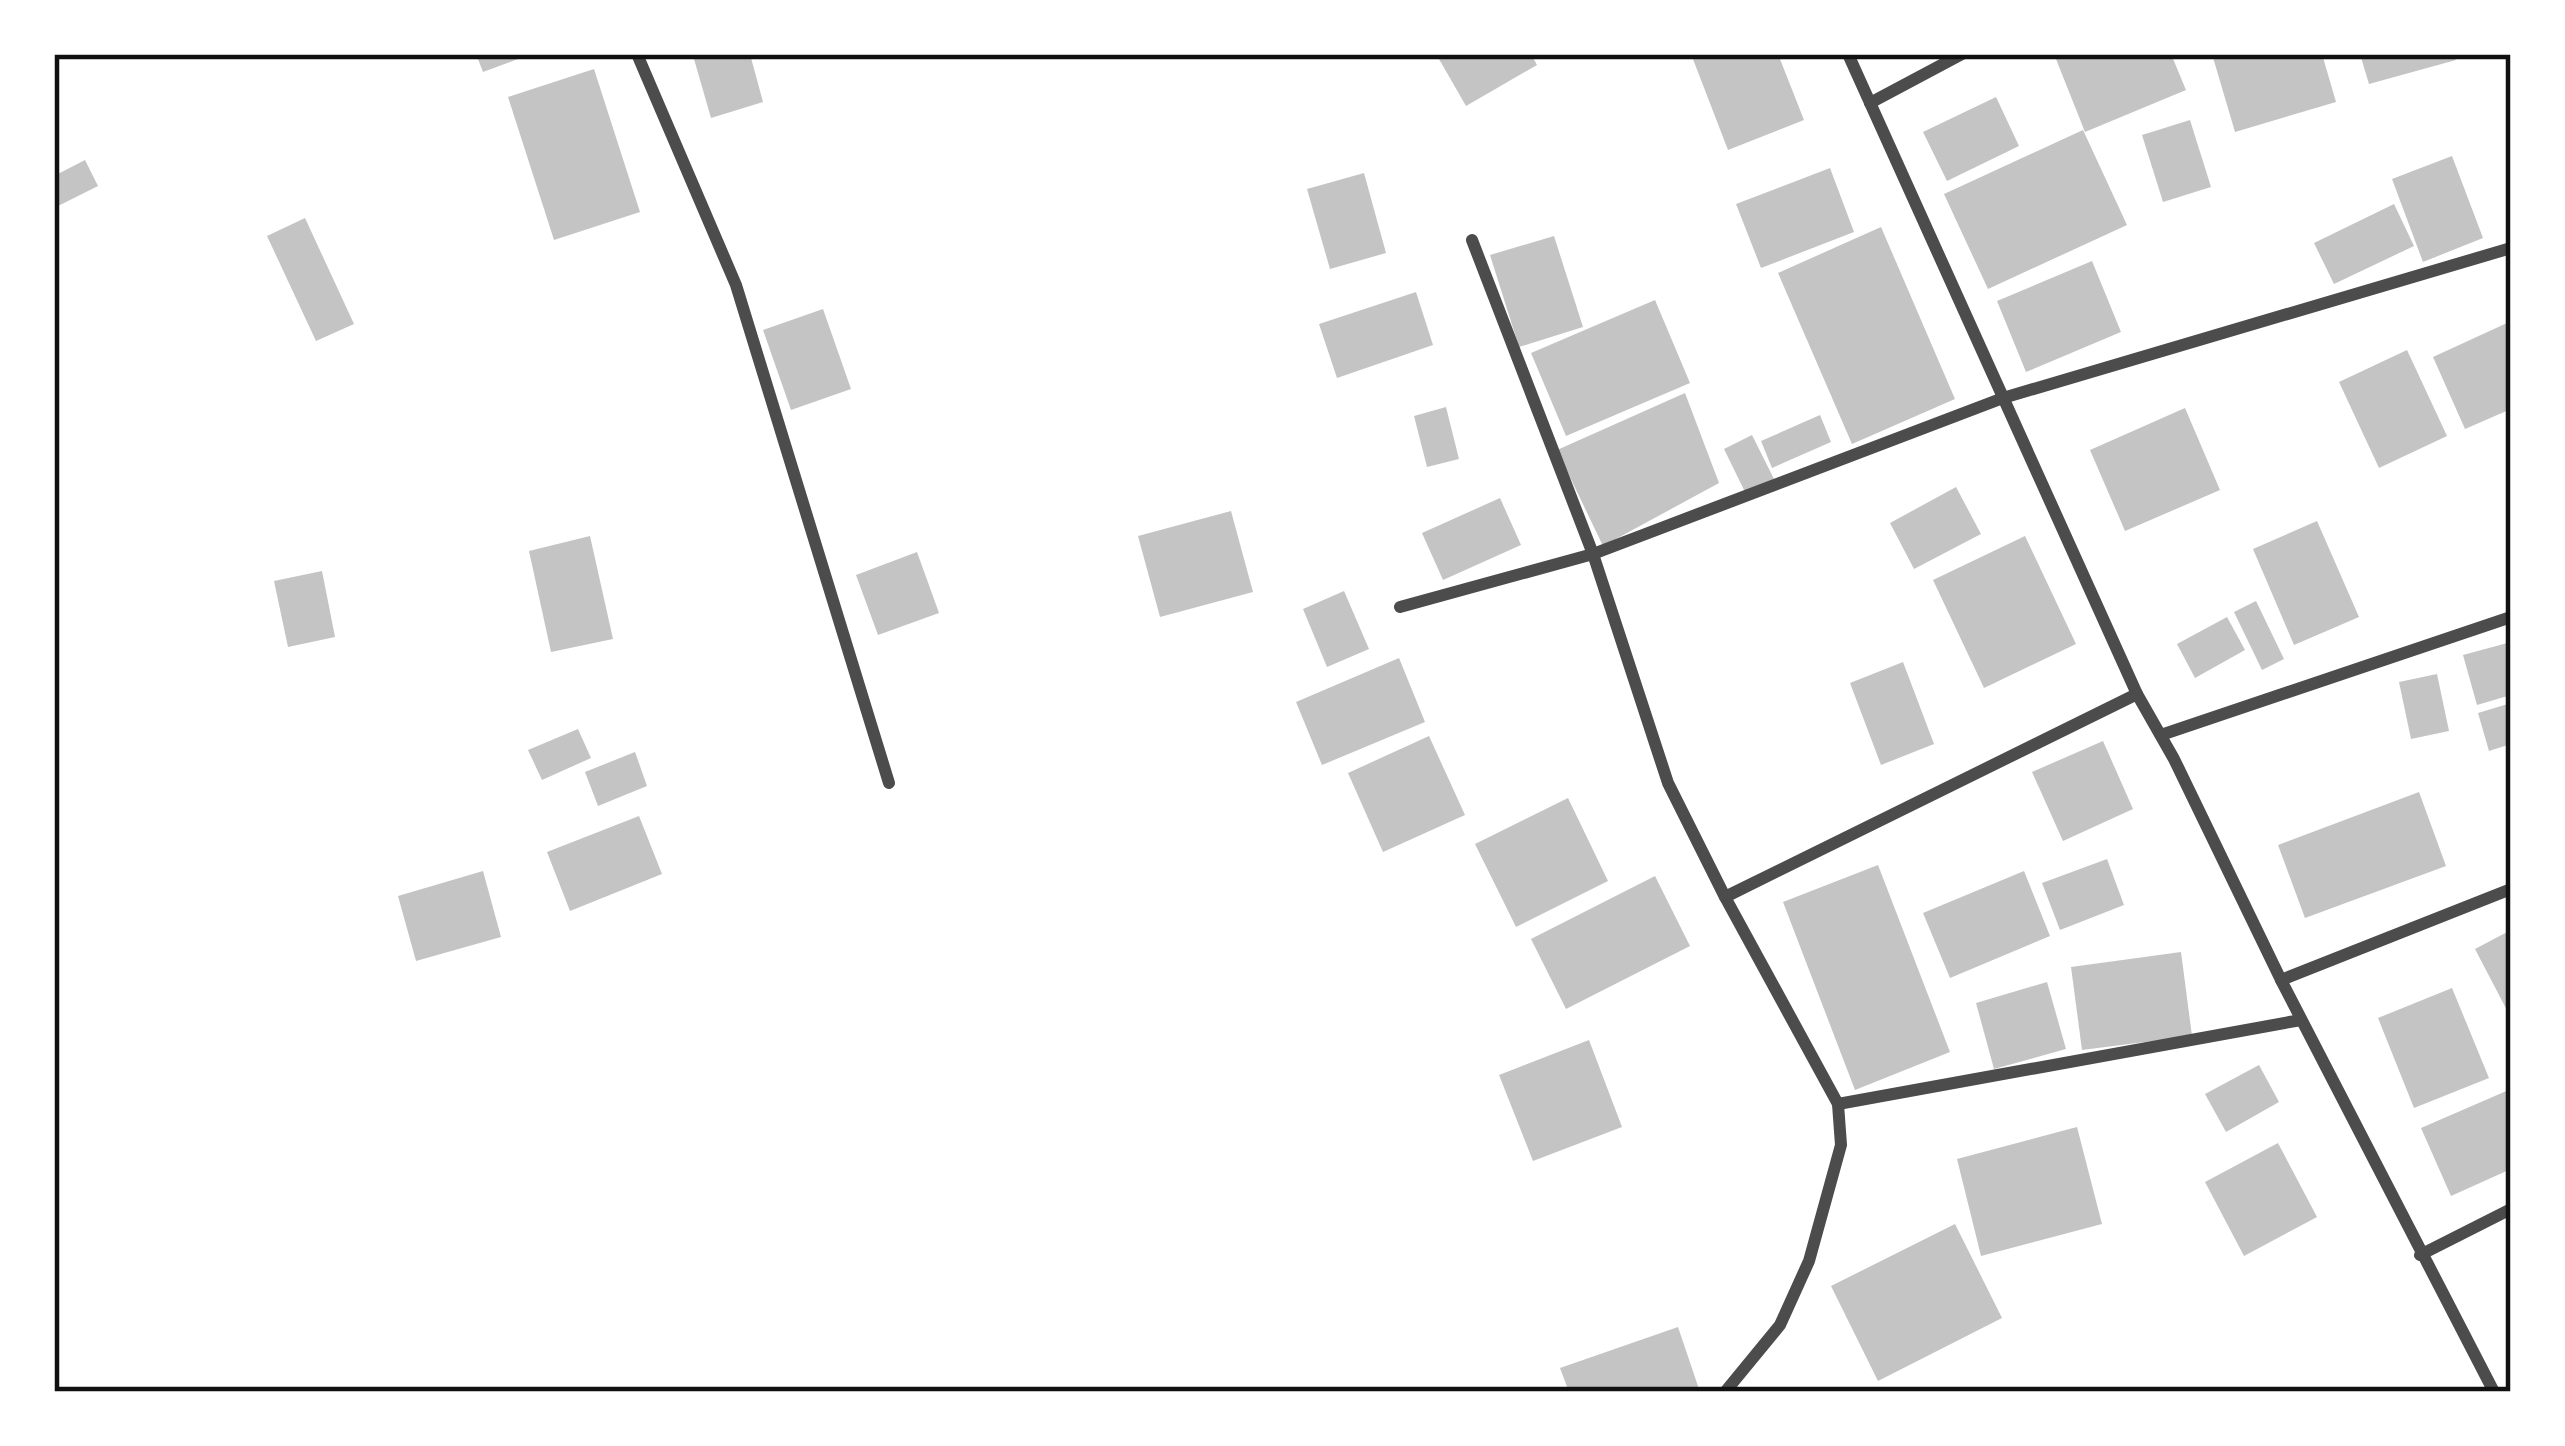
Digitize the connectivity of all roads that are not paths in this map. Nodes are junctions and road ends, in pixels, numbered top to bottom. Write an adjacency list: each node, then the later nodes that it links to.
1 (637, 54): 13 (street)
2 (1848, 54): 4 (street)
3 (1962, 54): 4 (street)
4 (1870, 103): 7 (street)
5 (1472, 240): 8 (street)
6 (2511, 248): 7 (street)
7 (2003, 398): 8 (street); 11 (street)
8 (1593, 554): 9 (street); 15 (street)
9 (1400, 607)
10 (2511, 616): 12 (street)
11 (2137, 694): 12 (street); 15 (street)
12 (2161, 735): 16 (street)
13 (889, 783)
14 (2511, 889): 16 (street)
15 (1725, 897): 18 (street)
16 (2281, 980): 17 (street)
17 (2302, 1020): 18 (street); 20 (street)
18 (1838, 1104): 21 (street)
19 (2511, 1208): 20 (street)
20 (2420, 1255): 22 (street)
21 (1725, 1392)
22 (2494, 1392)

